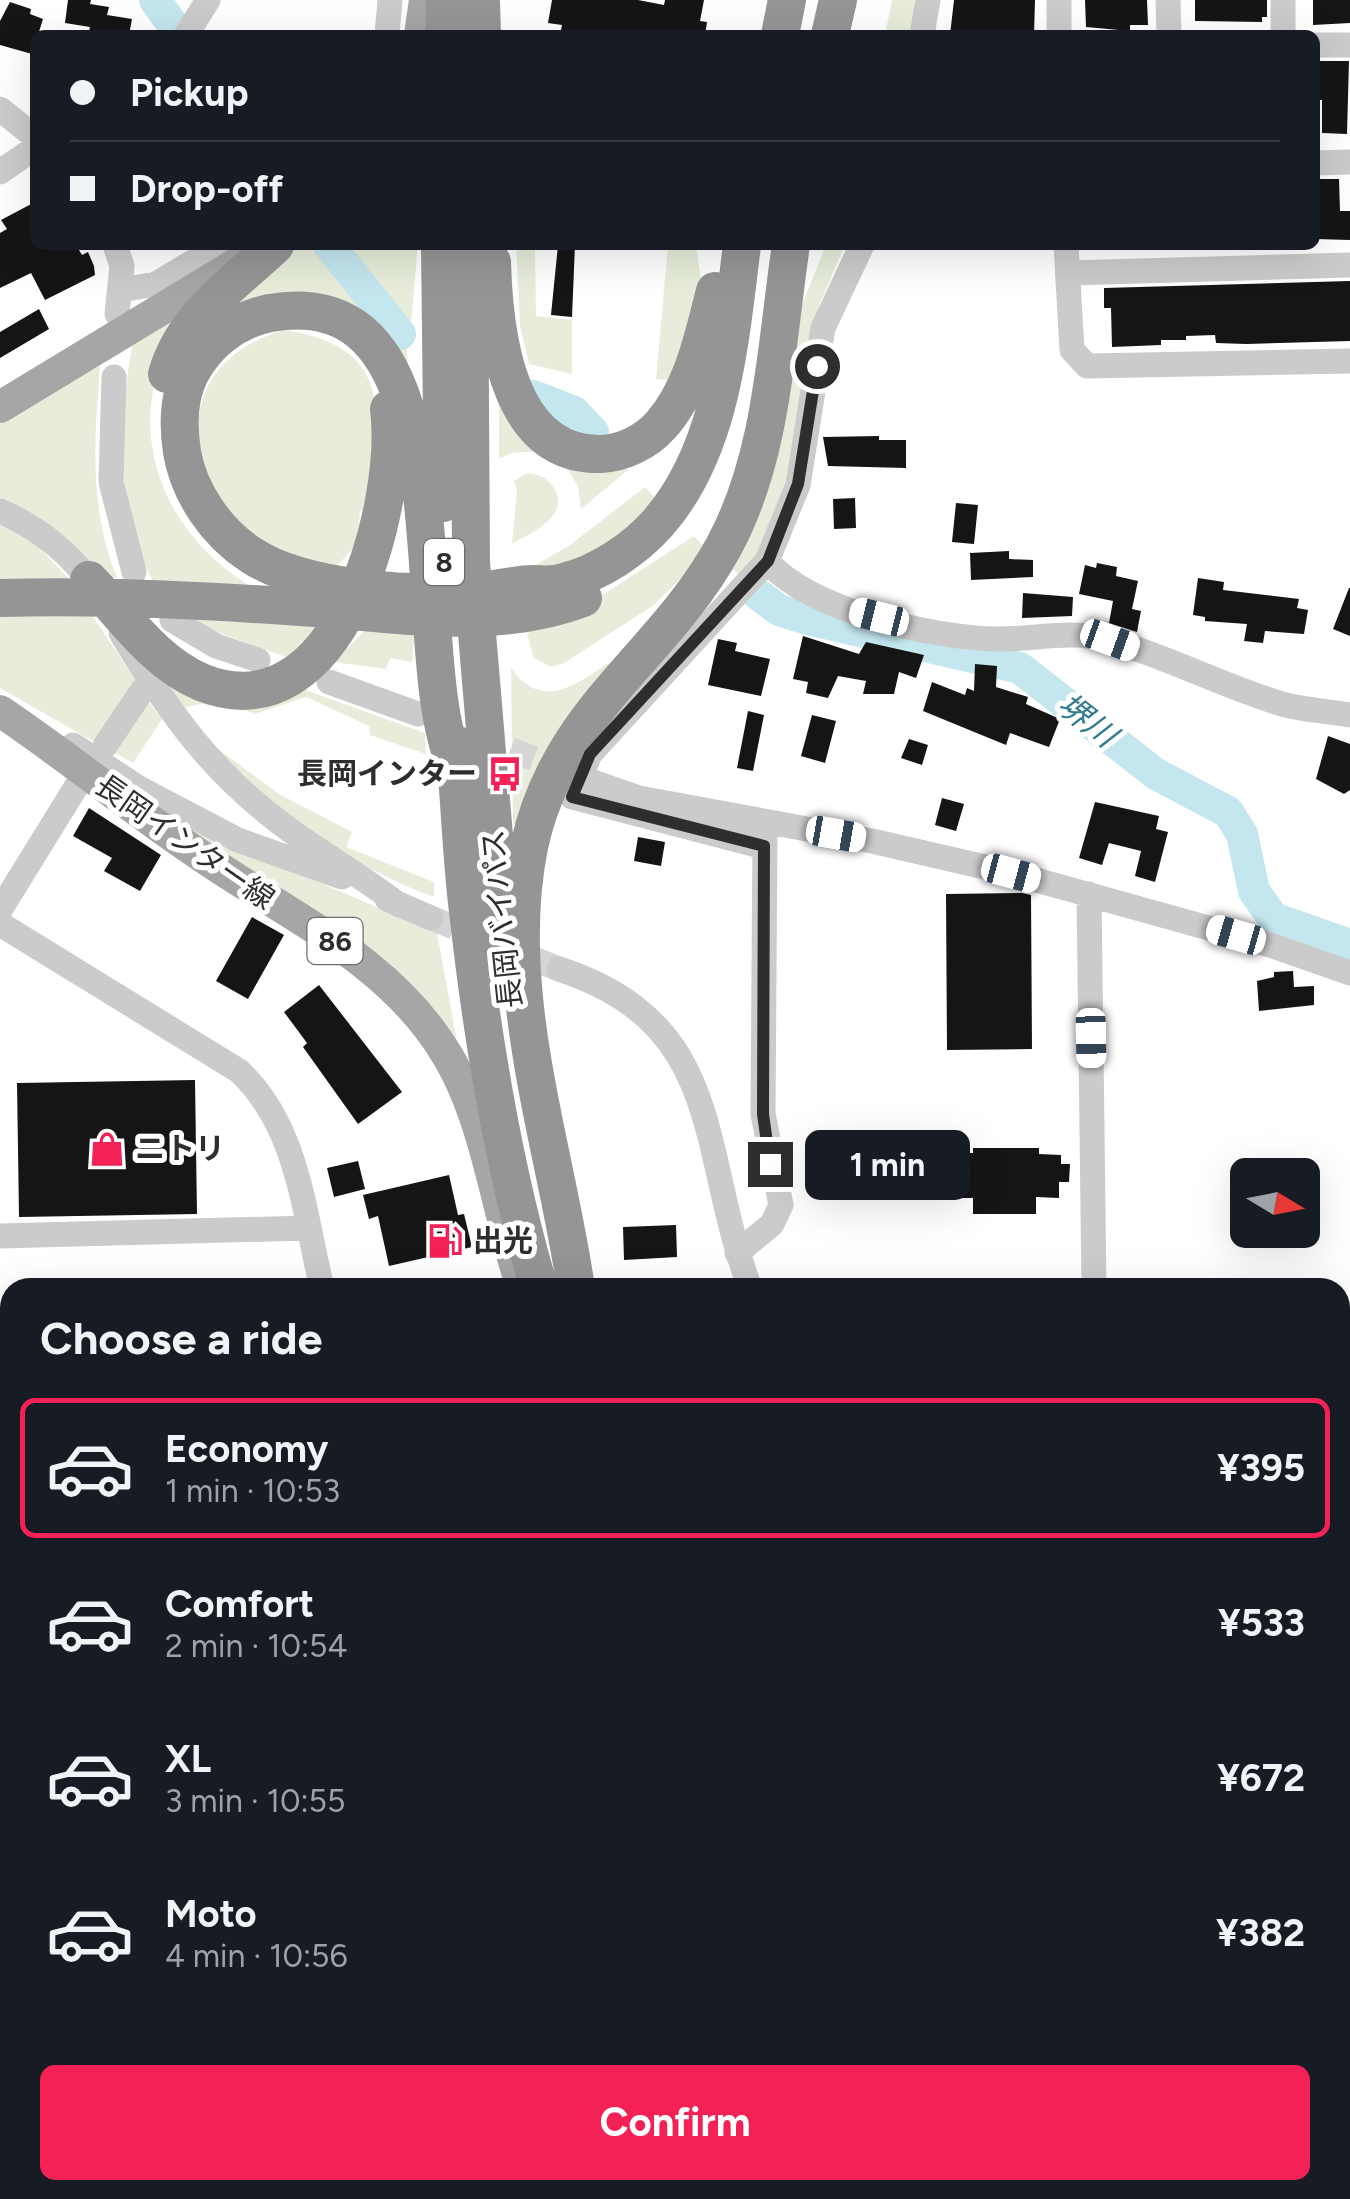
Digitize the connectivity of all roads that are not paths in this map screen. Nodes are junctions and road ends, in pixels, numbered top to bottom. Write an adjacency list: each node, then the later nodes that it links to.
1 (208, 0): 12 (street)
2 (390, 0): 13 (street)
3 (425, 0): 14 (main road)
4 (445, 0): 15 (highway)
5 (477, 0): 16 (highway); 17 (highway)
6 (787, 0): 18 (highway)
7 (838, 0): 19 (highway)
8 (928, 0): 20 (street)
9 (1058, 0): 21 (street)
10 (1168, 0): 22 (street)
11 (1283, 0): 23 (street)
12 (189, 30)
13 (387, 30)
14 (421, 30)
15 (444, 30)
16 (474, 30)
17 (481, 30)
18 (781, 30)
19 (831, 30)
20 (923, 30)
21 (1060, 30)
22 (1169, 30)
23 (1284, 30)
24 (1320, 45): 25 (street)
25 (1350, 45)
26 (0, 110): 27 (street)
27 (30, 133)
28 (30, 151): 31 (street)
29 (1350, 162): 30 (street)
30 (1320, 163)
31 (0, 172)
32 (117, 250): 33 (street)
33 (213, 250)
34 (257, 250): 49 (main road)
35 (269, 250): 55 (highway)
36 (440, 250): 67 (highway, 長岡バイパス / 8)
37 (469, 250): 84 (highway, 長岡バイパス / 8)
38 (491, 250): 39 (highway)
39 (727, 250)
40 (741, 250): 56 (highway)
41 (777, 250): 56 (highway)
42 (789, 250): 85 (highway)
43 (860, 250): 51 (street)
44 (1066, 250): 46 (street)
45 (1350, 265): 46 (street)
46 (1068, 273): 47 (street)
47 (1350, 361)
48 (114, 377): 53 (street)
49 (0, 407)
50 (0, 511): 54 (street)
51 (768, 561): 65 (street); 70 (street)
52 (282, 569): 54 (highway); 55 (highway); 67 (highway)
53 (136, 585): 54 (highway); 55 (highway)
54 (81, 588): 57 (highway); 72 (street)
55 (334, 596): 56 (highway)
56 (532, 597)
57 (0, 598)
58 (176, 631): 59 (street)
59 (258, 660)
60 (329, 682): 64 (street)
61 (142, 691): 66 (street)
62 (0, 703): 72 (street)
63 (0, 712): 82 (main road, 長岡インター線 / 86)
64 (418, 714)
65 (1350, 715)
66 (105, 746)
67 (456, 766): 83 (highway, 長岡バイパス / 8)
68 (593, 782): 70 (street)
69 (76, 787): 73 (street)
70 (765, 834): 71 (street); 80 (street)
71 (1089, 894): 76 (street); 87 (street)
72 (399, 906): 74 (street)
73 (0, 910)
74 (431, 918)
75 (0, 924): 78 (street)
76 (1347, 963)
77 (558, 968): 80 (street)
78 (308, 1228): 79 (street); 81 (street)
79 (0, 1236)
80 (737, 1252): 86 (street)
81 (320, 1278)
82 (519, 1278)
83 (537, 1278)
84 (570, 1278)
85 (571, 1278)
86 (746, 1278)
87 (1094, 1278)

